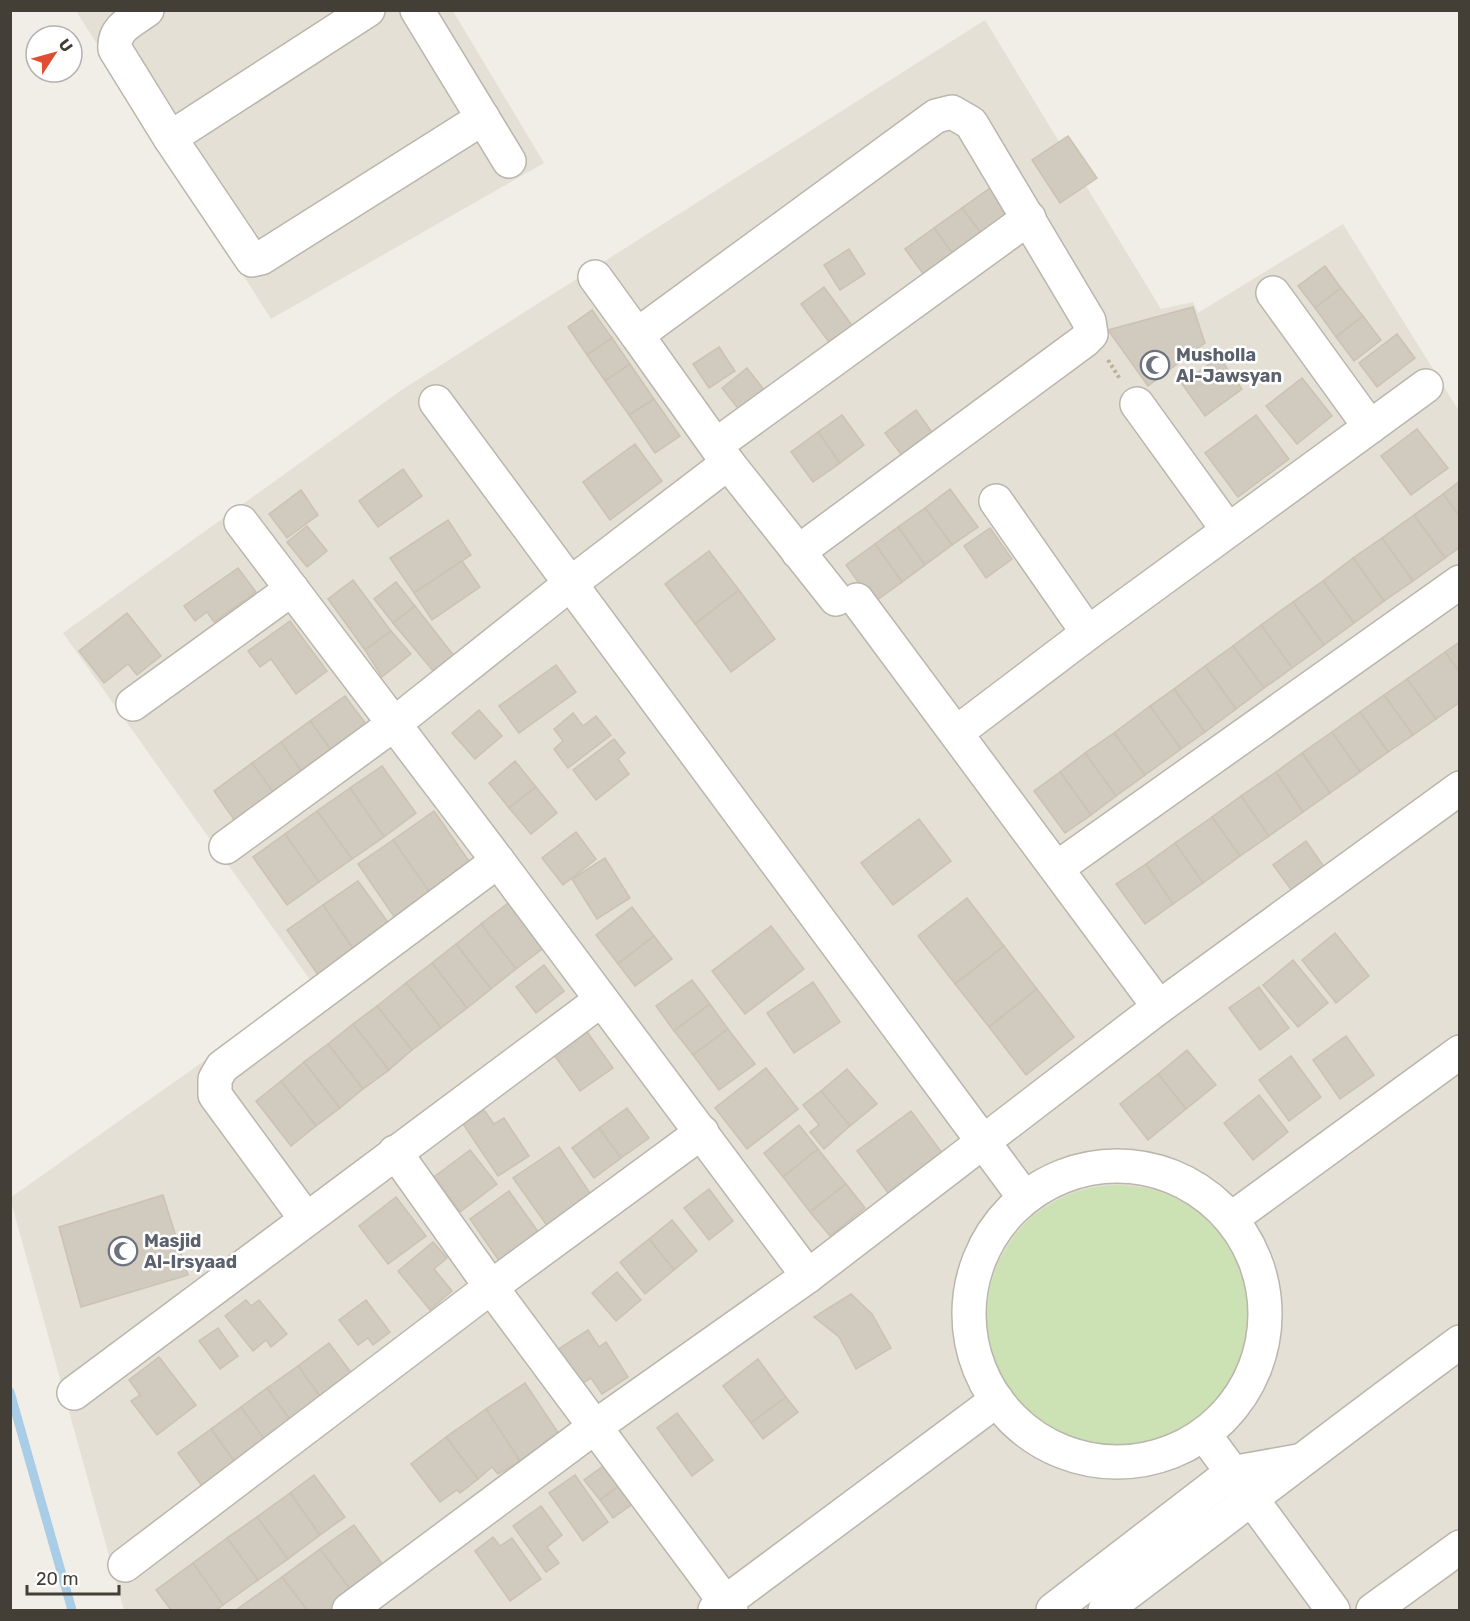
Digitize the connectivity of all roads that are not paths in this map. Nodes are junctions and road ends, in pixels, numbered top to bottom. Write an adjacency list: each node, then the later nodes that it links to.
1 (147, 10): 5 (street)
2 (368, 10): 5 (street)
3 (417, 10): 4 (street)
4 (483, 118): 5 (street); 6 (street)
5 (170, 138)
6 (509, 161)
7 (1029, 218): 10 (street); 15 (street); 19 (street)
8 (596, 277): 10 (street)
9 (1273, 293): 14 (street)
10 (637, 335): 15 (street)
11 (1426, 386): 14 (street)
12 (436, 402): 21 (street)
13 (1137, 404): 18 (street)
14 (1370, 427): 18 (street)
15 (722, 454): 19 (street); 21 (street)
16 (996, 501): 23 (street)
17 (241, 522): 22 (street)
18 (1228, 530): 23 (street)
19 (798, 552): 26 (street)
20 (1460, 582): 30 (street)
21 (570, 584): 25 (street); 35 (street)
22 (292, 589): 24 (street); 25 (street)
23 (1088, 633): 26 (street)
24 (133, 704)
25 (394, 724): 28 (street); 29 (street)
26 (956, 733): 30 (street)
27 (1460, 788): 32 (street)
28 (226, 847)
29 (498, 861): 31 (street); 38 (street)
30 (1057, 868): 32 (street)
31 (601, 1000): 34 (street); 36 (street)
32 (1160, 1007): 35 (street)
33 (1460, 1052): 39 (street)
34 (702, 1132): 40 (street); 41 (street)
35 (984, 1143): 37 (street); 40 (street)
36 (395, 1152): 38 (street); 41 (street)
37 (1024, 1197): 39 (street); 44 (street)
38 (306, 1219): 43 (street)
39 (1231, 1219): 46 (street)
40 (808, 1276): 45 (street)
41 (491, 1287): 45 (street); 51 (street)
42 (1460, 1342): 47 (street)
43 (74, 1393)
44 (997, 1400): 46 (street); 52 (street)
45 (596, 1426): 52 (street); 53 (street)
46 (1204, 1434): 48 (street)
47 (1299, 1461): 48 (street); 49 (street)
48 (1231, 1473): 49 (street); 54 (street)
49 (1251, 1500): 55 (street); 56 (street)
50 (1460, 1547): 57 (street)
51 (125, 1565)
52 (724, 1608)
53 (349, 1611)
54 (1053, 1611)
55 (1105, 1611)
56 (1333, 1611)
57 (1373, 1611)

